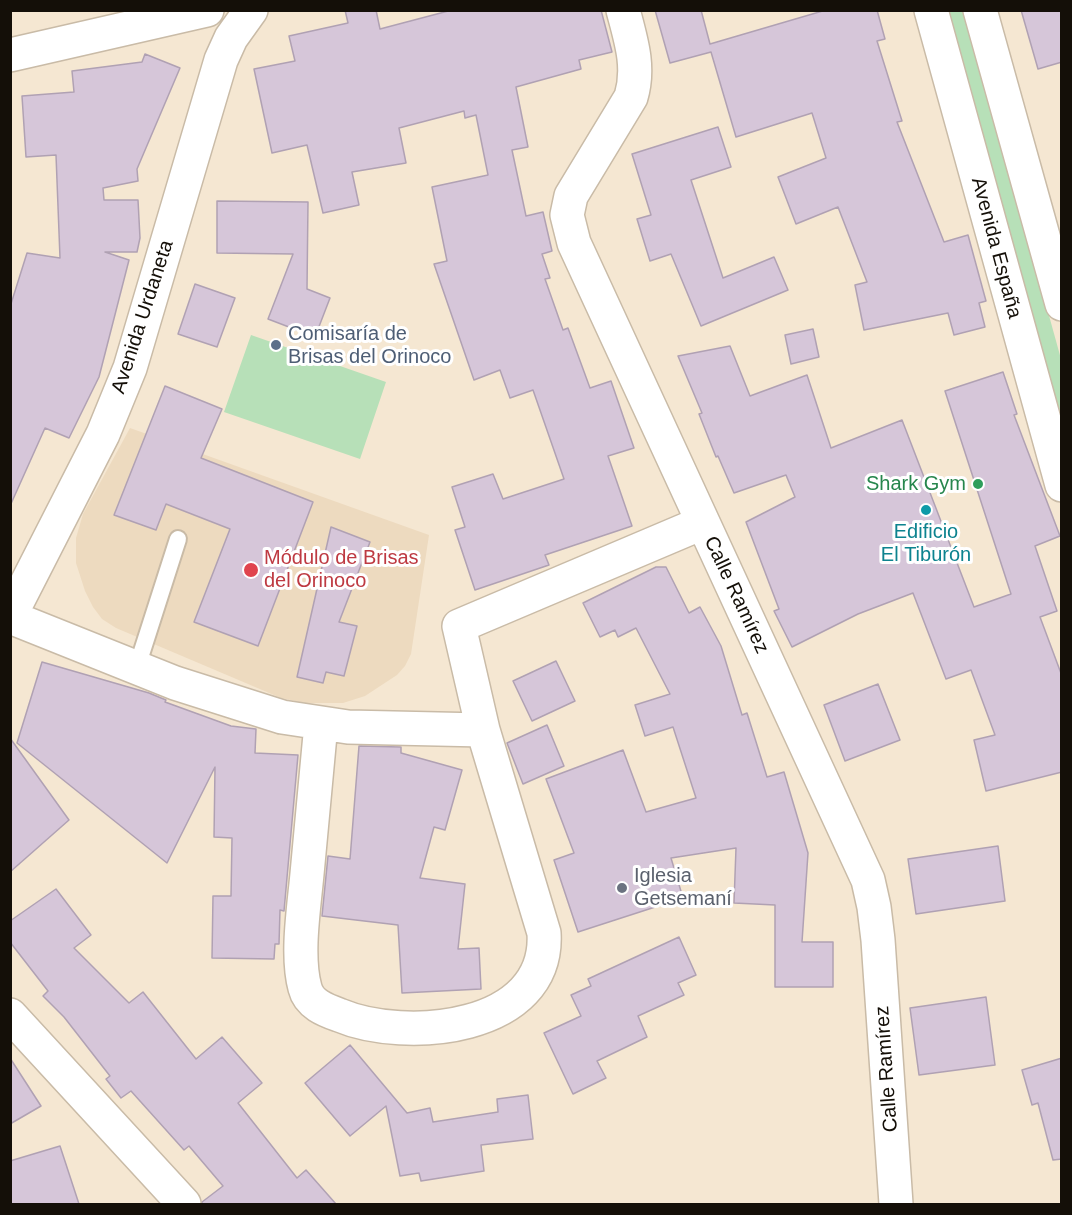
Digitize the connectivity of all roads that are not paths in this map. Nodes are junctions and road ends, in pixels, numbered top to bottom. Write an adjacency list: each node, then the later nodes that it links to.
1 (207, 10): 6 (street)
2 (251, 10): 11 (street, Avenida Urdaneta)
3 (623, 10): 9 (street, Calle Ramírez)
4 (930, 10): 8 (street, Avenida España)
5 (980, 10): 7 (street)
6 (10, 55)
7 (1062, 304)
8 (1062, 485)
9 (702, 523): 14 (street); 17 (street, Calle Ramírez)
10 (178, 539): 12 (lane)
11 (10, 616): 12 (street)
12 (137, 667): 13 (street)
13 (321, 724): 14 (street); 14 (street)
14 (483, 730)
15 (10, 1016): 16 (street)
16 (184, 1204)
17 (896, 1204)

